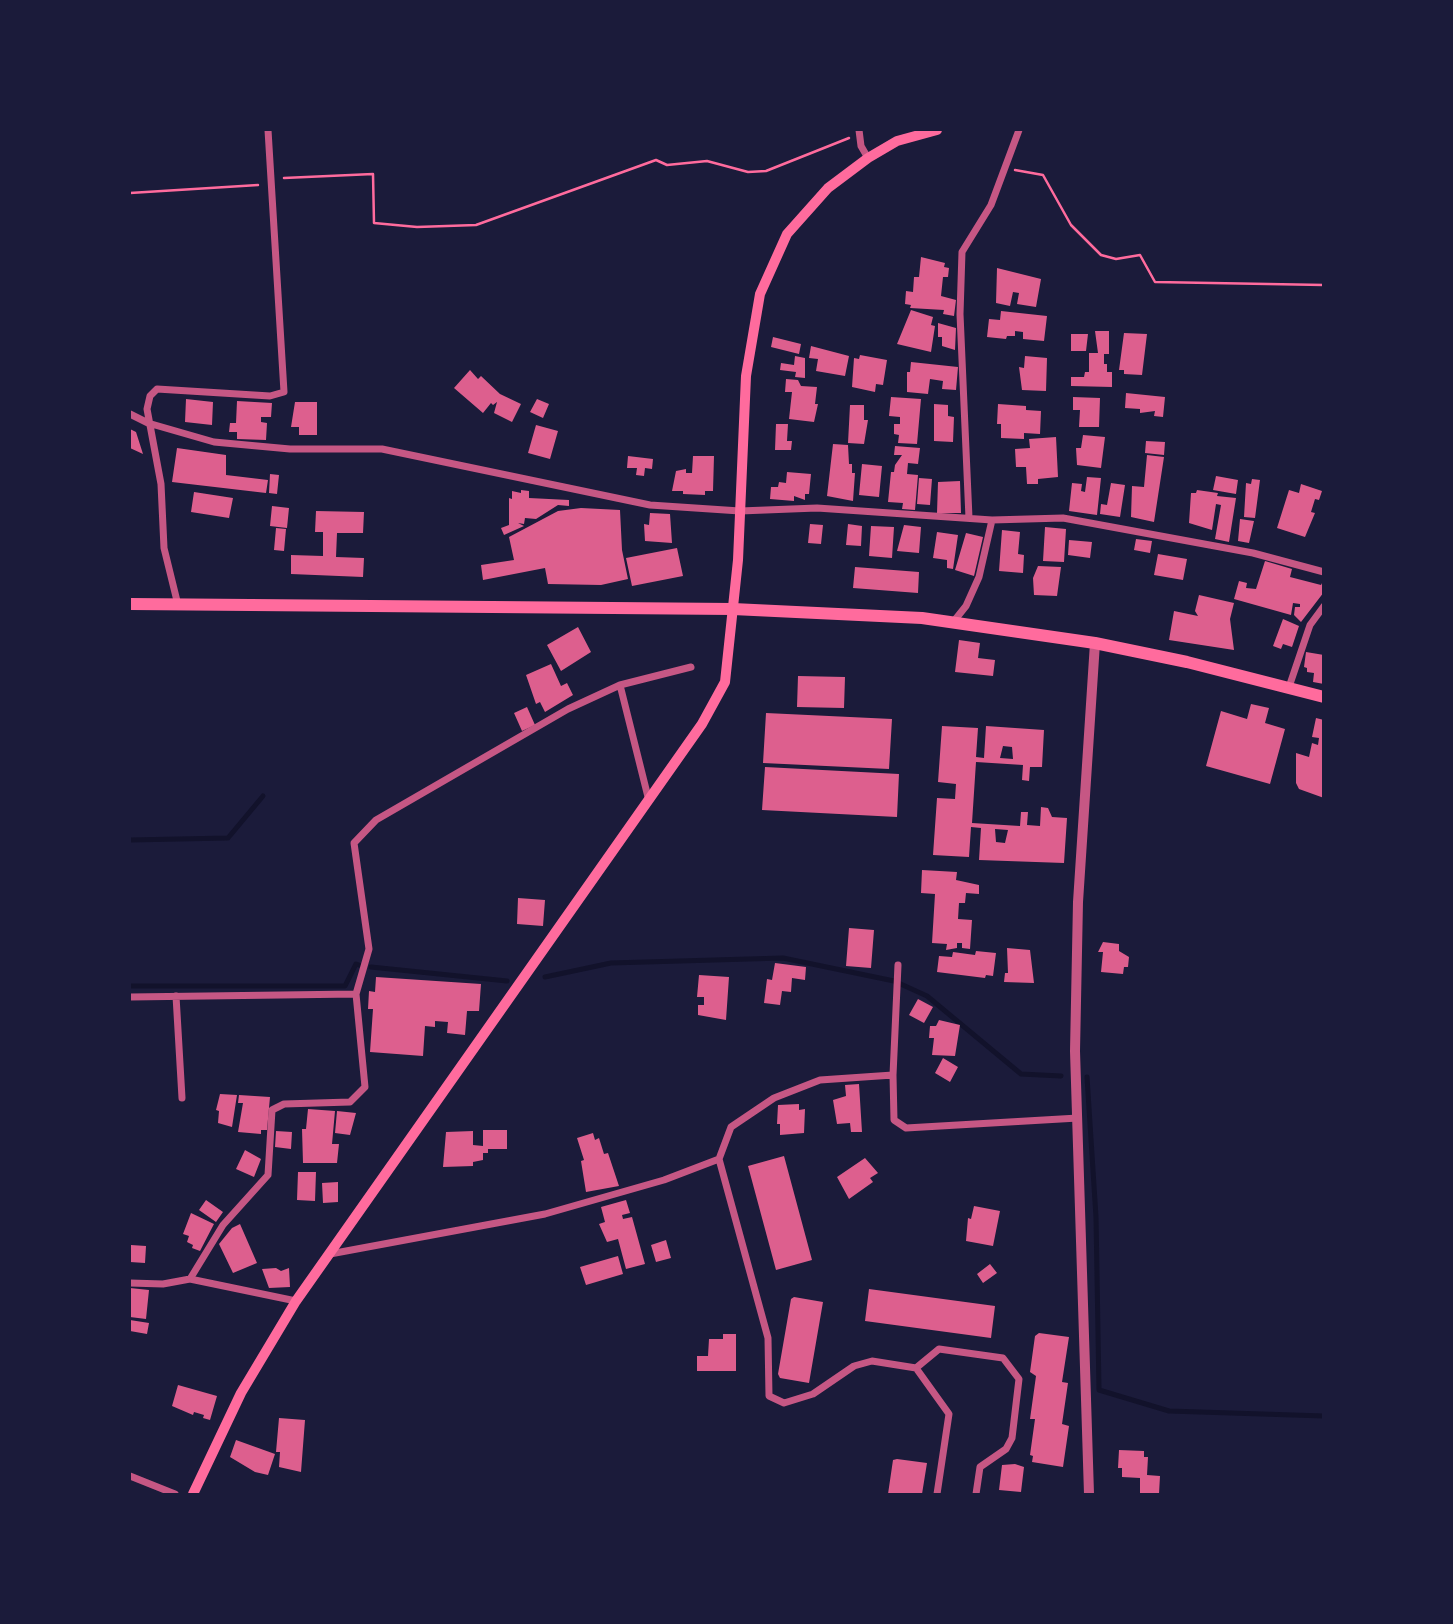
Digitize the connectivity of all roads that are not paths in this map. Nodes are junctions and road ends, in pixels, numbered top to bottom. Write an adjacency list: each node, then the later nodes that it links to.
1 (268, 130): 7 (street)
2 (937, 130): 5 (main road)
3 (1019, 130): 9 (street)
4 (858, 132): 5 (street)
5 (868, 158): 8 (main road)
6 (130, 414): 7 (street)
7 (148, 423): 8 (street); 13 (street)
8 (740, 511): 9 (street); 15 (main road)
9 (969, 518): 10 (street)
10 (992, 520): 11 (street); 16 (street)
11 (1324, 572)
12 (130, 604): 13 (highway)
13 (178, 605): 15 (highway)
14 (1324, 606): 20 (street)
15 (733, 609): 16 (highway); 22 (main road)
16 (954, 621): 17 (highway)
17 (1095, 643): 20 (highway); 29 (street)
18 (691, 667): 19 (street)
19 (620, 685): 22 (street); 24 (street)
20 (1289, 687): 21 (highway)
21 (1324, 697)
22 (648, 797): 31 (main road)
23 (898, 965): 27 (street)
24 (356, 994): 26 (street); 32 (street)
25 (130, 996): 26 (street)
26 (176, 996): 28 (street)
27 (892, 1075): 29 (street); 30 (street)
28 (182, 1098)
29 (1078, 1118): 41 (street)
30 (719, 1159): 31 (street); 35 (street)
31 (329, 1254): 34 (main road)
32 (190, 1279): 33 (street); 34 (street)
33 (130, 1283)
34 (296, 1301): 38 (main road)
35 (916, 1368): 39 (street); 40 (street)
36 (130, 1476): 37 (street)
37 (175, 1494)
38 (193, 1494)
39 (937, 1494)
40 (976, 1494)
41 (1089, 1494)

